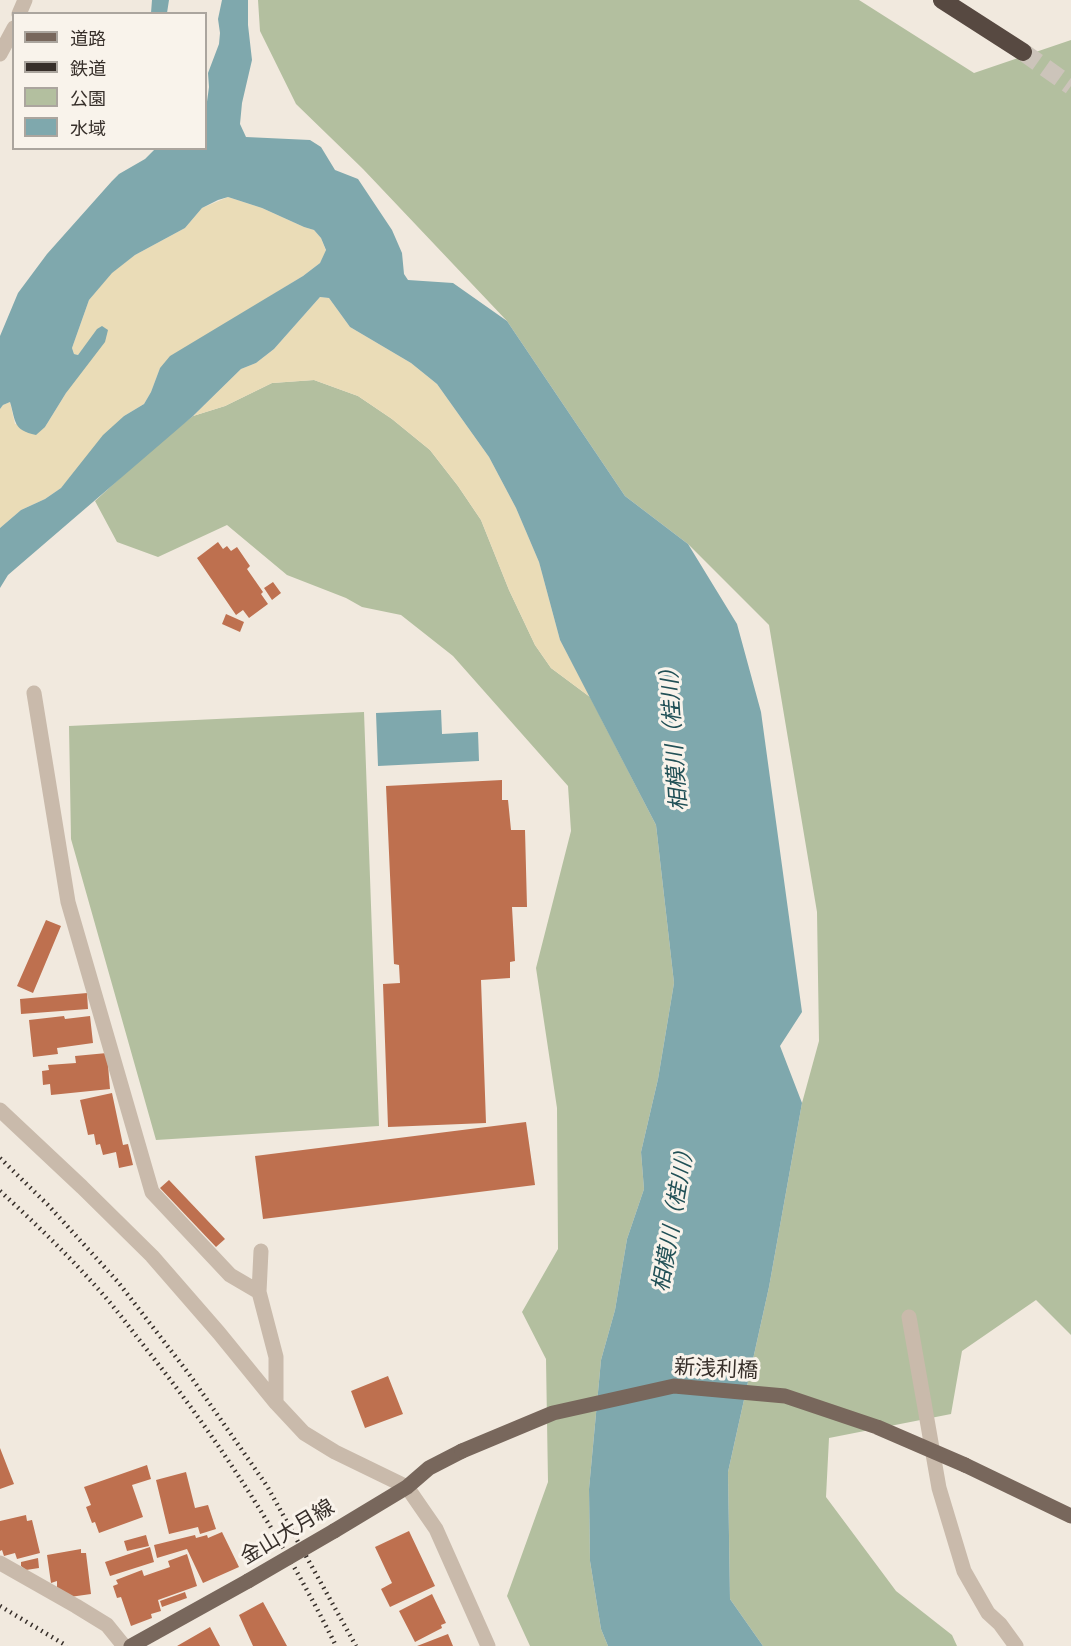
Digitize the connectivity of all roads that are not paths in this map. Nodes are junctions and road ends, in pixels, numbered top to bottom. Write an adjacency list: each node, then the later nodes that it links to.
1 (942, 0): 3 (highway)
2 (12, 32): 4 (street)
3 (1023, 52)
4 (0, 54)
5 (34, 693): 8 (street)
6 (0, 1110): 10 (street)
7 (261, 1251): 8 (street)
8 (259, 1292): 10 (street)
9 (909, 1317): 18 (street)
10 (276, 1403): 12 (street)
11 (462, 1451): 12 (main road, 金山大月線); 13 (main road, 新浅利橋, bridge)
12 (407, 1486): 16 (main road, 金山大月線, bridge); 17 (street)
13 (1071, 1516)
14 (0, 1563): 15 (street)
15 (124, 1646)
16 (131, 1646)
17 (488, 1646)
18 (1016, 1646)

